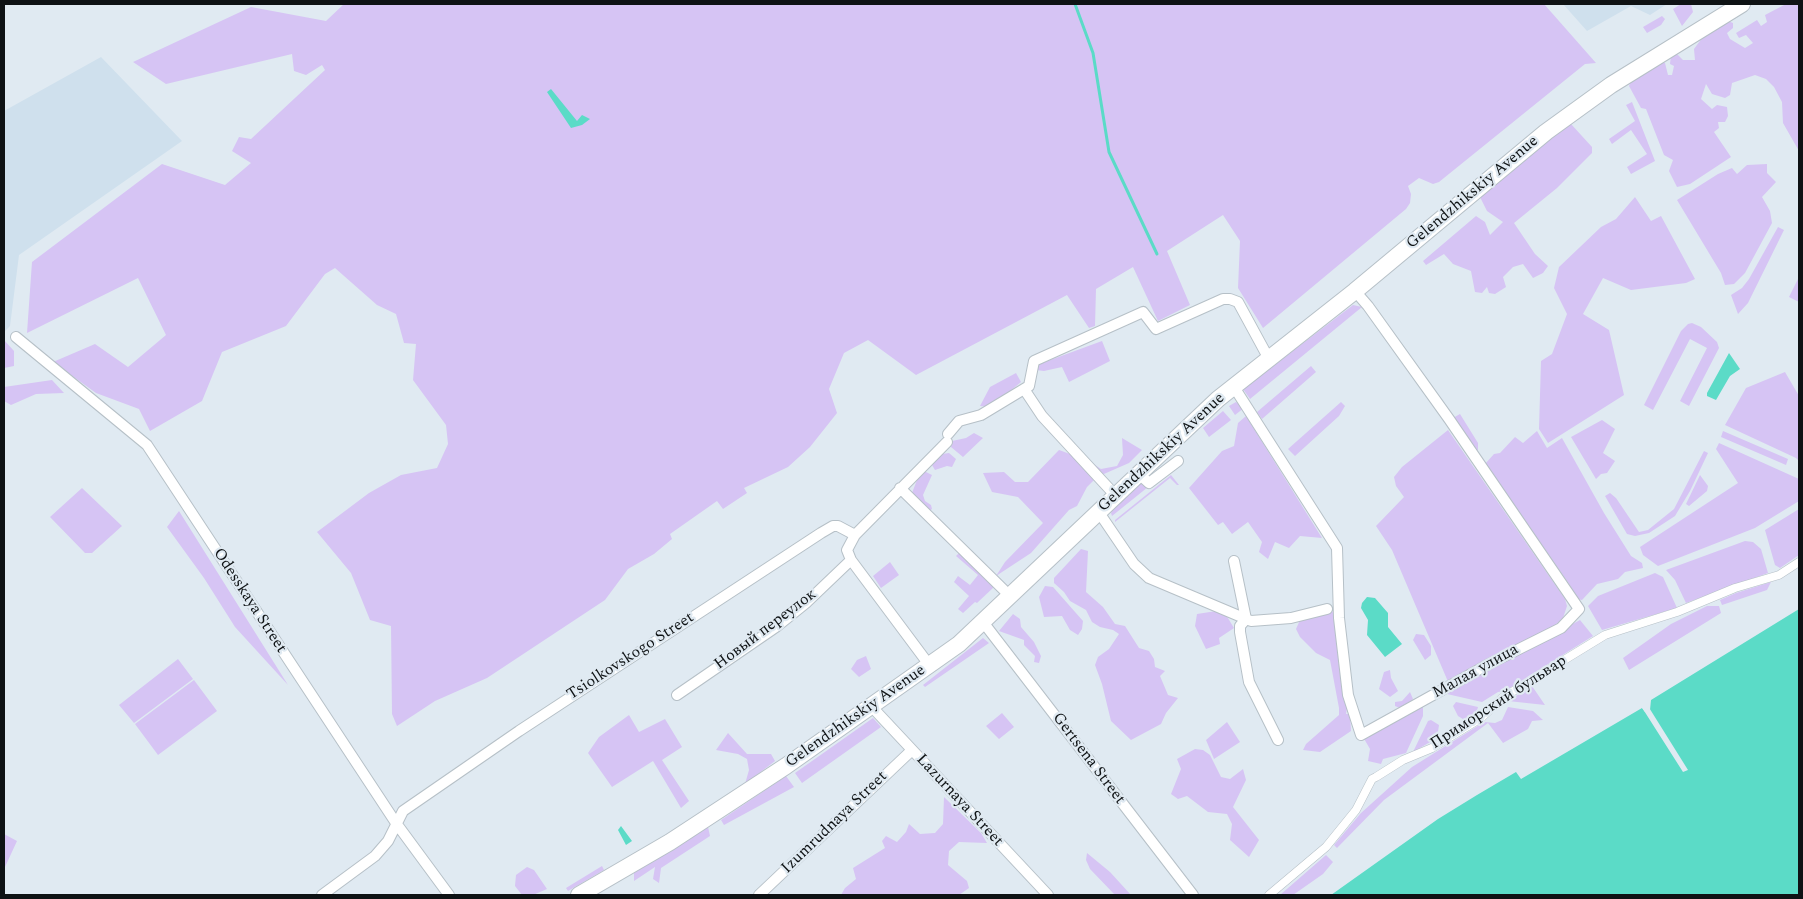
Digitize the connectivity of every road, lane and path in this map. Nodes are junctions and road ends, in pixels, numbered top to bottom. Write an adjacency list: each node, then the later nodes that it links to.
1 (1742, 4): 2 (main road, Gelendzhikskiy Avenue)
2 (1355, 291): 4 (main road, Gelendzhikskiy Avenue); 5 (street, Малая улица)
3 (16, 337): 25 (street, Odesskaya Street)
4 (1269, 358): 5 (main road, Gelendzhikskiy Avenue); 6 (street)
5 (1234, 387): 8 (main road, Gelendzhikskiy Avenue)
6 (1024, 389): 9 (street); 10 (street)
7 (1178, 461): 8 (street)
8 (1138, 473): 10 (main road, Gelendzhikskiy Avenue)
9 (900, 488): 12 (street); 16 (street)
10 (1115, 495): 11 (main road, Gelendzhikskiy Avenue)
11 (1098, 511): 16 (main road, Gelendzhikskiy Avenue); 18 (street)
12 (855, 536): 13 (street); 25 (street, Tsiolkovskogo Street)
13 (851, 560): 20 (street); 21 (street, Новый переулок)
14 (1234, 561): 18 (street)
15 (1799, 562): 32 (street, Приморский бульвар)
16 (1010, 596): 19 (main road, Gelendzhikskiy Avenue)
17 (1326, 610): 18 (street)
18 (1246, 619): 23 (street)
19 (983, 622): 20 (main road, Gelendzhikskiy Avenue); 31 (street, Gertsena Street)
20 (930, 666): 22 (main road, Gelendzhikskiy Avenue)
21 (677, 695)
22 (872, 707): 24 (street, Lazurnaya Street); 28 (main road, Gelendzhikskiy Avenue)
23 (1278, 740)
24 (911, 750): 29 (street, Izumrudnaya Street); 30 (street, Lazurnaya Street)
25 (396, 823): 26 (street, Tsiolkovskogo Street); 27 (street, Odesskaya Street)
26 (322, 895)
27 (449, 895)
28 (579, 895)
29 (759, 895)
30 (1048, 895)
31 (1193, 895)
32 (1269, 895)

